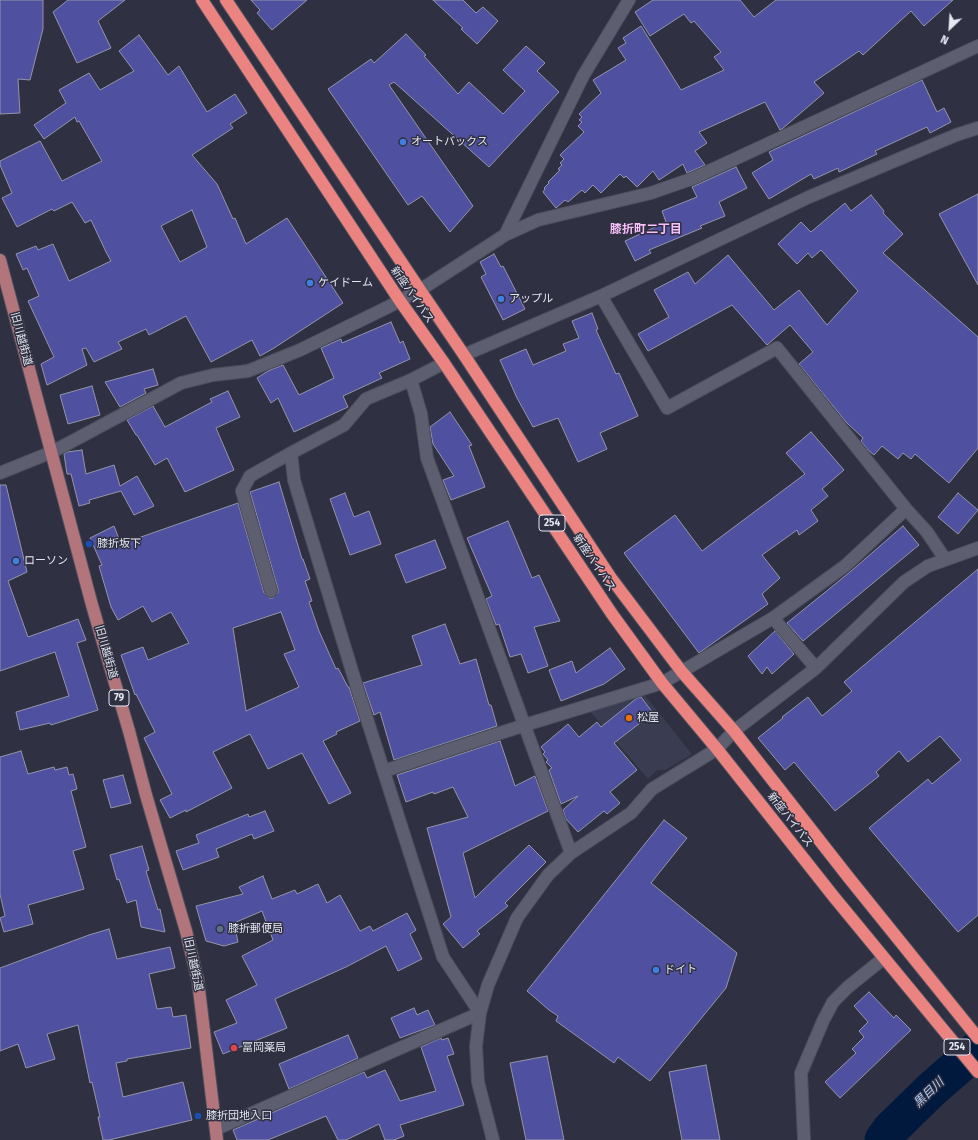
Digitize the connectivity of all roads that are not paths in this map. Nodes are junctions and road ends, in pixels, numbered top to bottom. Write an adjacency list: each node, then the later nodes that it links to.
1 (202, 0): 10 (highway, 新座バイパス / 254)
2 (226, 0): 8 (highway, 新座バイパス / 254)
3 (629, 0): 6 (street)
4 (978, 46): 6 (street)
5 (978, 128): 9 (street)
6 (505, 235): 8 (street)
7 (0, 260): 14 (main road, 旧川越街道 / 79)
8 (420, 290): 10 (street); 11 (highway, 新座バイパス / 254)
9 (601, 296): 11 (street); 17 (street)
10 (400, 301): 12 (highway, 新座バイパス / 254); 14 (street)
11 (464, 355): 23 (highway, 新座バイパス / 254)
12 (444, 363): 13 (street); 24 (highway, 新座バイパス / 254)
13 (411, 380): 15 (street); 25 (street)
14 (52, 452): 16 (street); 34 (main road, 旧川越街道 / 79)
15 (291, 453): 20 (street); 28 (street)
16 (0, 474)
17 (906, 509): 19 (street); 21 (street)
18 (978, 548): 19 (street)
19 (945, 559): 22 (street)
20 (271, 591)
21 (773, 618): 22 (street); 23 (street)
22 (816, 668): 26 (street)
23 (682, 672): 24 (street); 26 (highway, 新座バイパス / 254)
24 (662, 683): 25 (street); 27 (highway, 新座バイパス / 254)
25 (525, 725): 28 (street); 29 (street)
26 (734, 731): 27 (street); 32 (highway, 新座バイパス / 254)
27 (717, 750): 29 (street); 30 (highway, 新座バイパス / 254)
28 (384, 771): 31 (street)
29 (571, 853): 31 (street)
30 (884, 958): 33 (highway, 新座バイパス / 254); 36 (street)
31 (480, 1012): 34 (street); 35 (street)
32 (978, 1038)
33 (978, 1072)
34 (217, 1135)
35 (493, 1140)
36 (804, 1140)

